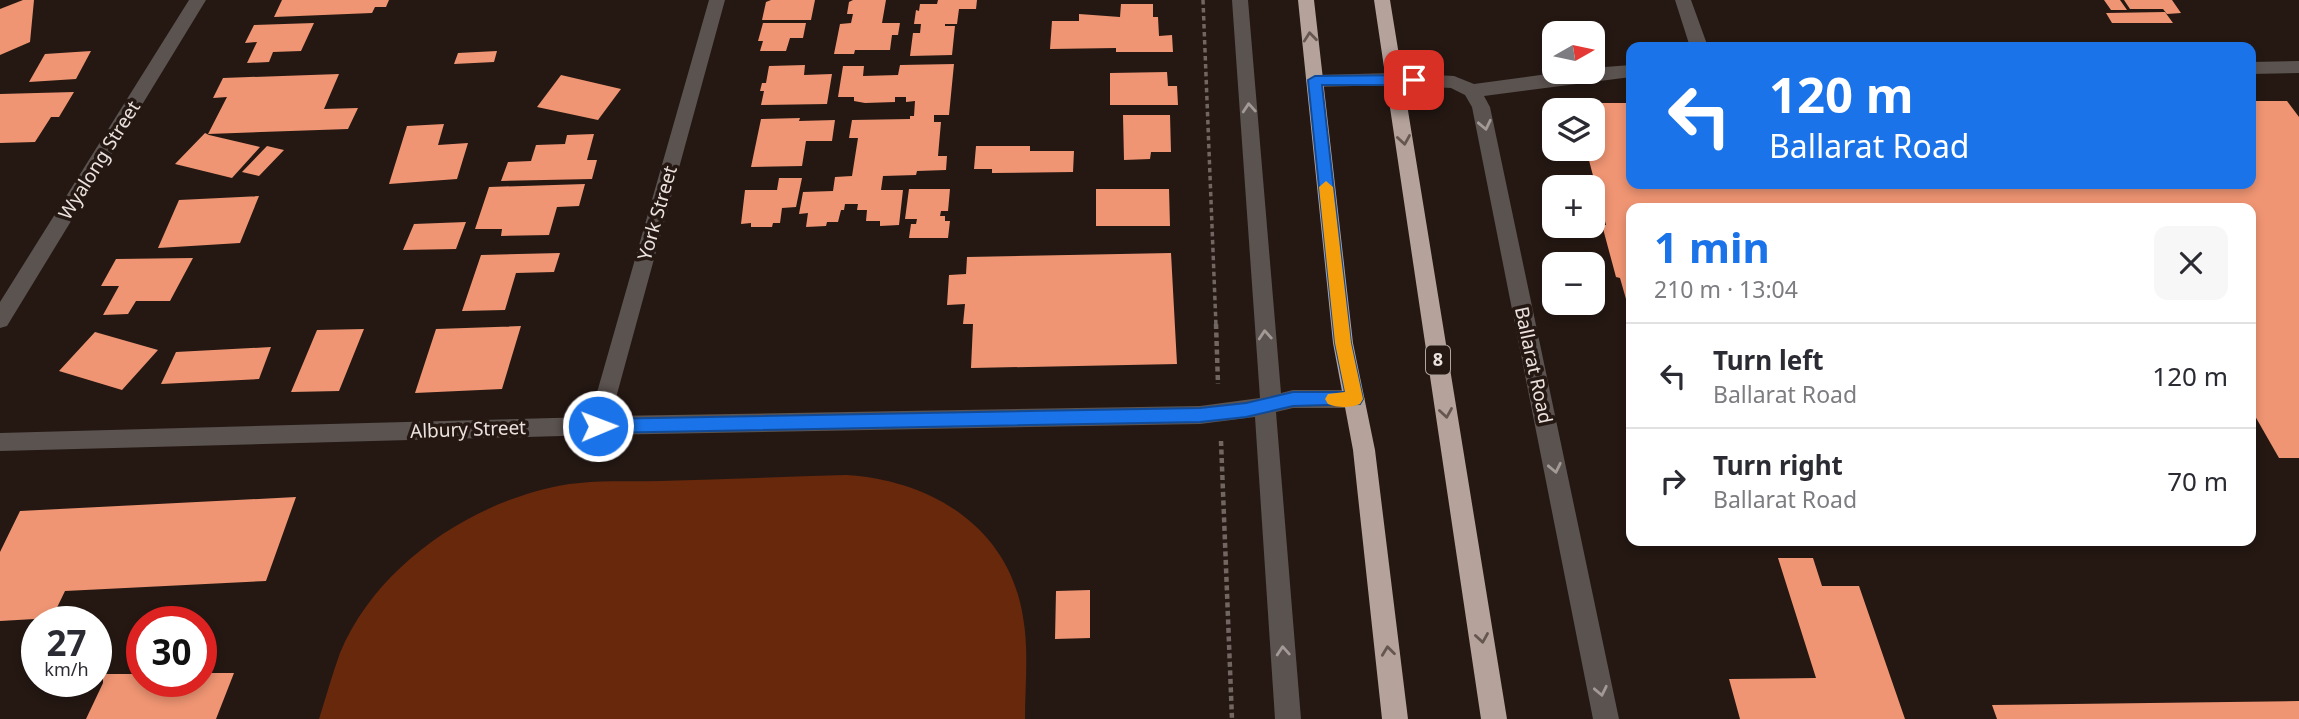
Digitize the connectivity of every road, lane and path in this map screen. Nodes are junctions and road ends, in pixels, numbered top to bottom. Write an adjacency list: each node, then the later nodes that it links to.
1 (198, 0): 15 (street, Wyalong Street)
2 (717, 0): 19 (street, York Street)
3 (1203, 0): 18 (path)
4 (1240, 0): 17 (street, one-way to 4)
5 (1306, 0): 13 (highway, one-way to 5)
6 (1382, 0): 12 (highway, 8)
7 (1683, 0): 8 (street)
8 (1697, 42)
9 (2299, 67): 10 (street)
10 (2256, 68)
11 (1626, 71): 14 (street)
12 (1394, 79): 13 (street); 14 (street); 24 (highway, 8, one-way to 24)
13 (1315, 80): 16 (highway)
14 (1472, 91): 25 (street, Ballarat Road, one-way to 25)
15 (0, 320)
16 (1354, 399): 17 (street, Albury Street); 23 (highway, one-way to 16)
17 (1268, 404): 18 (street, Albury Street); 22 (street, one-way to 17)
18 (1220, 414): 19 (street, Albury Street); 21 (path)
19 (598, 426): 20 (street, Albury Street)
20 (0, 442)
21 (1231, 719)
22 (1287, 719)
23 (1395, 719)
24 (1494, 719)
25 (1606, 719)

